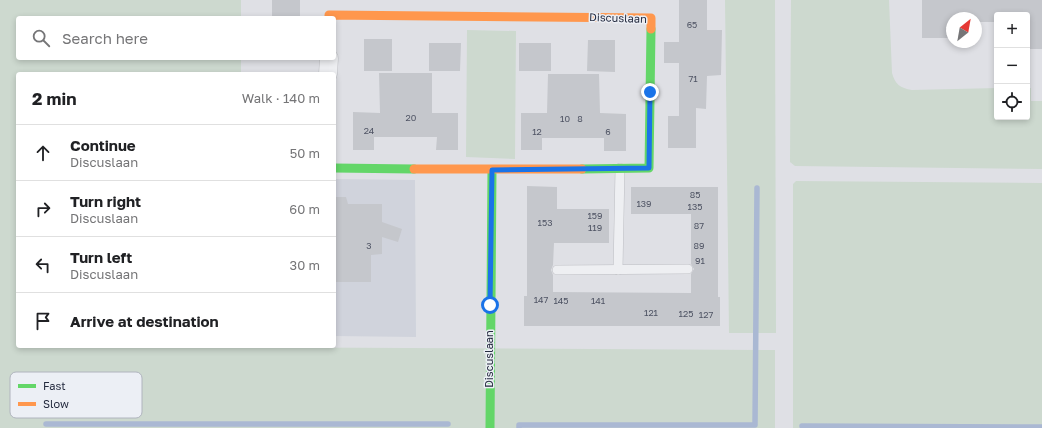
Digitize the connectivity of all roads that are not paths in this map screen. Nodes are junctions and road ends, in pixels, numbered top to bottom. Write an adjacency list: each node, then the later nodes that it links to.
1 (330, 16): 5 (street, Discuslaan)
2 (328, 60): 3 (street)
3 (328, 72)
4 (336, 168): 6 (street, Discuslaan)
5 (620, 168): 6 (street, Discuslaan); 9 (lane)
6 (492, 170): 10 (street, Discuslaan)
7 (688, 269): 9 (lane)
8 (557, 270): 9 (lane)
9 (618, 270)
10 (490, 428)

